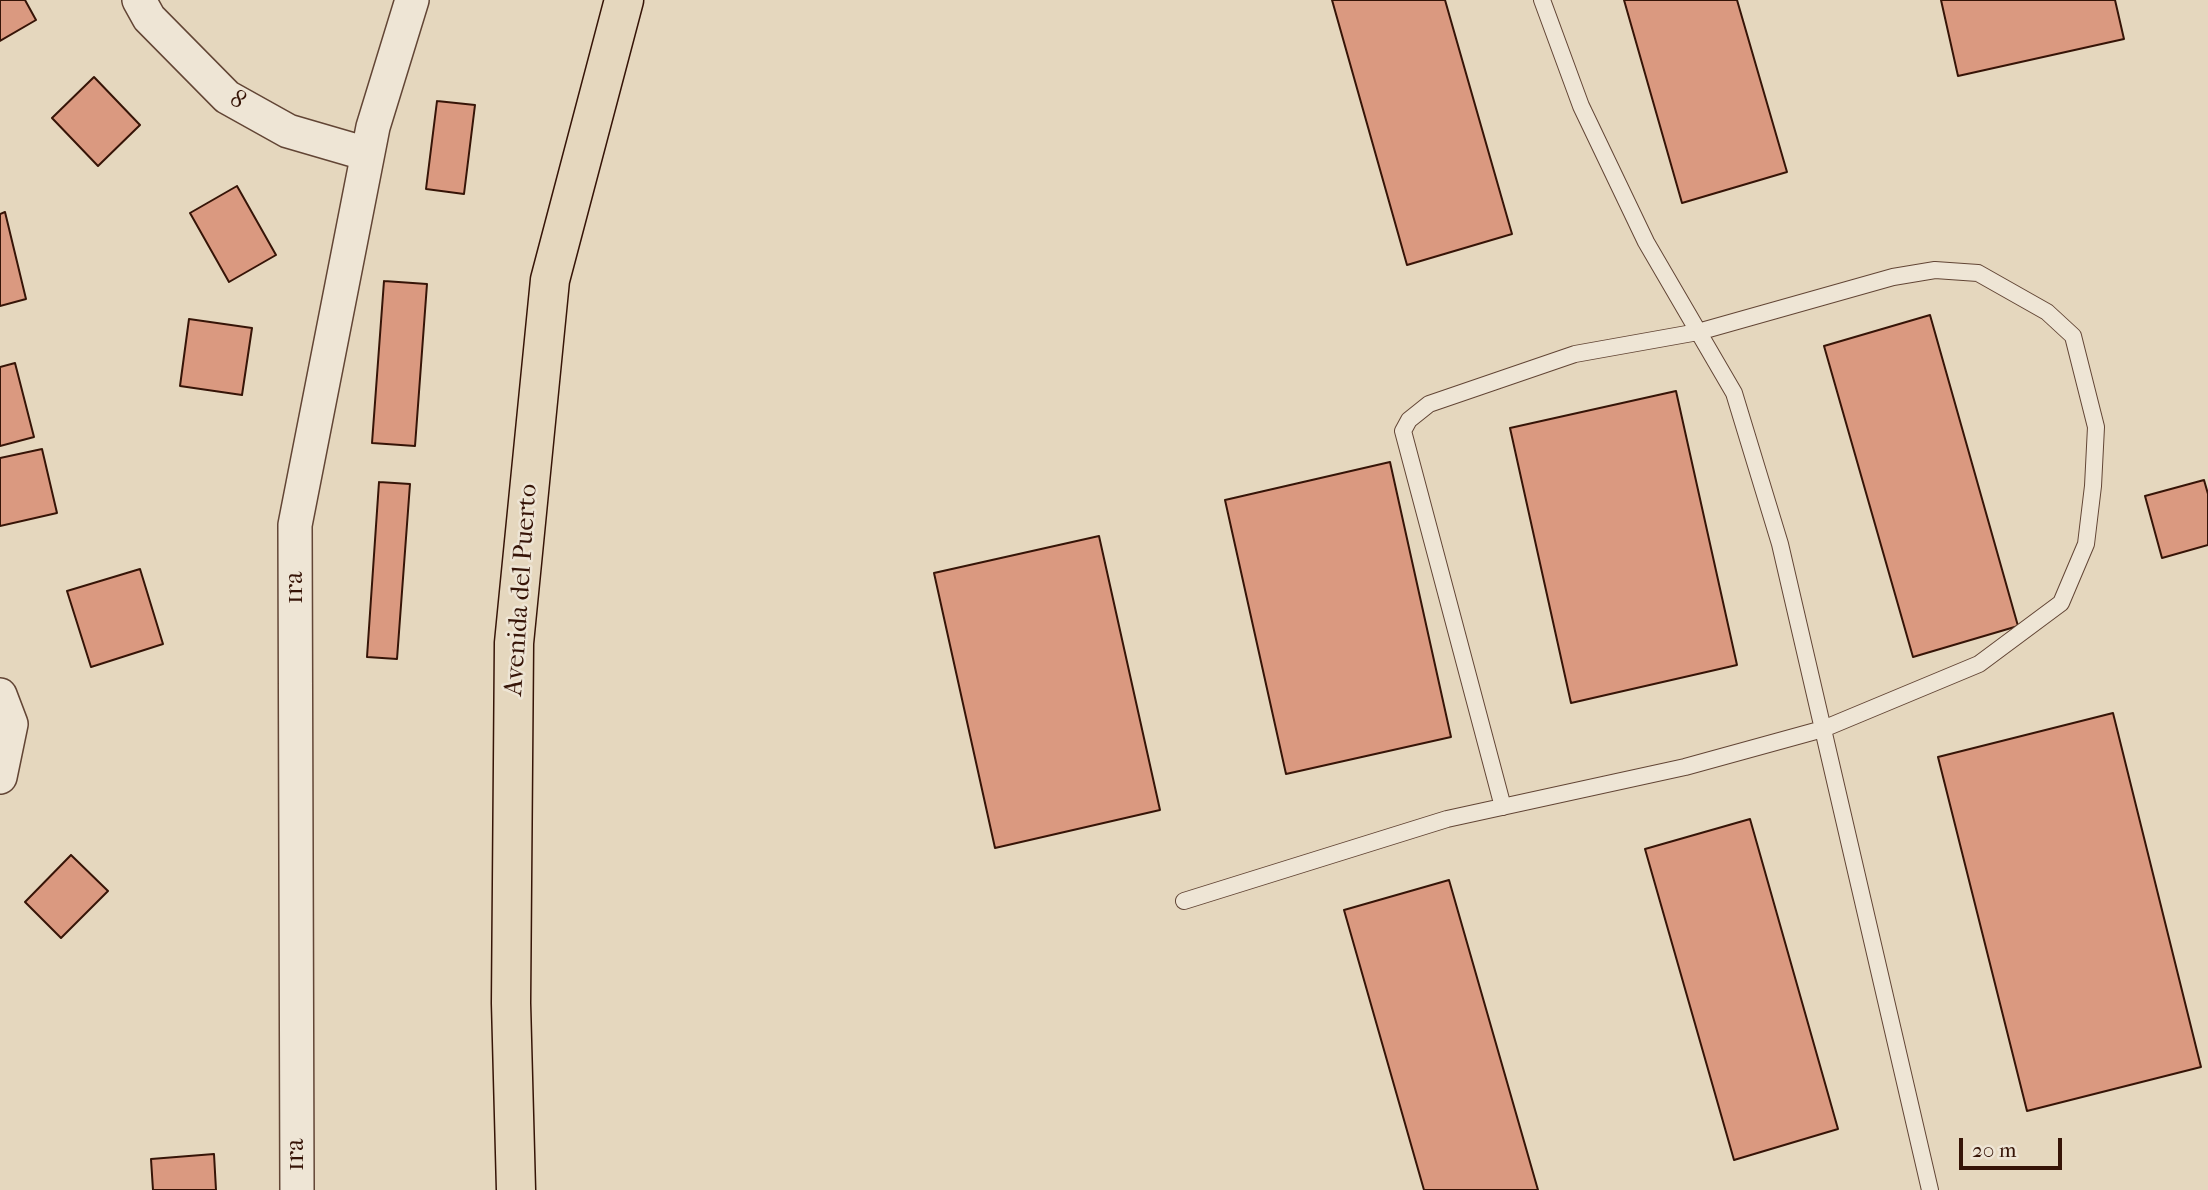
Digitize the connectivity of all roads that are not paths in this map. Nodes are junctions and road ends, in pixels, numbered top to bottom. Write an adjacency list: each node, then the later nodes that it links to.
1 (139, 0): 5 (street, 8)
2 (412, 0): 5 (street, 1ra)
3 (624, 0): 13 (main road, Avenida del Puerto)
4 (1542, 0): 6 (lane)
5 (368, 154): 12 (street, 1ra)
6 (1698, 332): 8 (lane); 8 (lane); 10 (lane)
7 (0, 695): 9 (street)
8 (1823, 729): 10 (lane); 14 (lane)
9 (0, 777)
10 (1503, 807): 11 (lane)
11 (1184, 901)
12 (298, 1190)
13 (516, 1190)
14 (1930, 1190)

